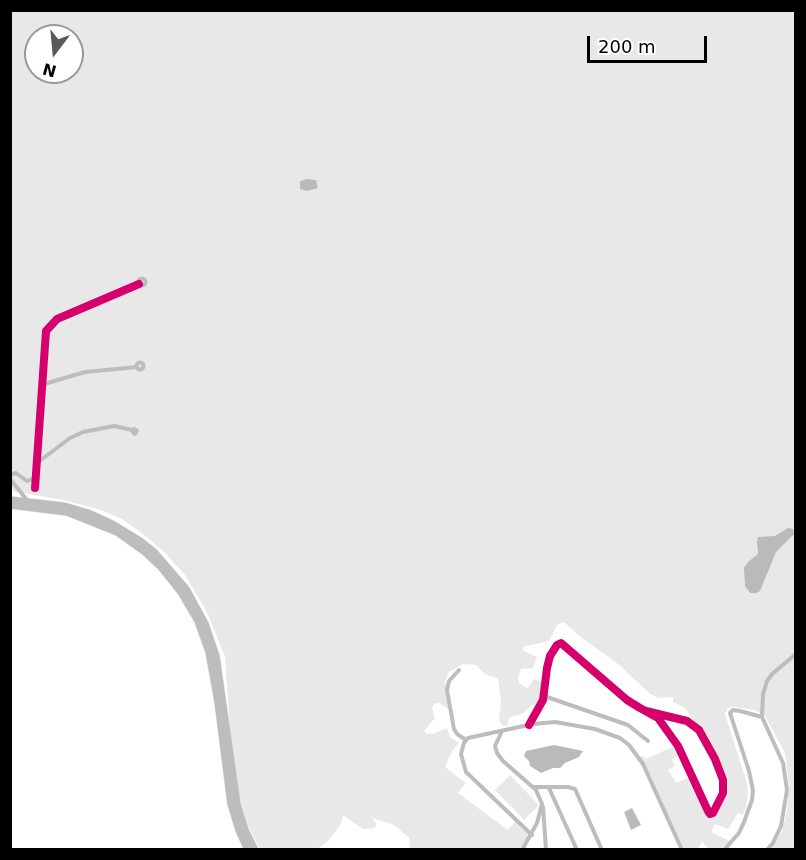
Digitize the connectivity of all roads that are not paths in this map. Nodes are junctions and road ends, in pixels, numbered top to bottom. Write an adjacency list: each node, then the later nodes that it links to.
1 (139, 284): 3 (street)
2 (137, 366): 3 (street)
3 (41, 385): 5 (street)
4 (132, 430): 5 (street)
5 (36, 464): 7 (street)
6 (10, 477): 7 (street); 10 (street)
7 (35, 478): 8 (street)
8 (34, 488)
9 (10, 500): 10 (highway)
10 (27, 501): 19 (highway)
11 (10, 505): 19 (highway)
12 (795, 654): 16 (street)
13 (459, 670): 20 (street)
14 (544, 696): 15 (street); 17 (street); 21 (street)
15 (646, 711): 15 (street)
16 (762, 717): 34 (street); 35 (street)
17 (529, 725): 18 (street); 33 (street)
18 (503, 731): 20 (street); 23 (street)
19 (224, 737): 22 (highway)
20 (466, 740): 26 (street)
21 (648, 741)
22 (228, 766): 27 (highway); 28 (highway)
23 (533, 787): 24 (street); 25 (street)
24 (549, 788): 31 (street); 32 (street)
25 (542, 804): 26 (street); 30 (street)
26 (532, 835): 29 (street)
27 (248, 849)
28 (255, 849)
29 (522, 849)
30 (546, 849)
31 (577, 849)
32 (602, 849)
33 (682, 849)
34 (724, 849)
35 (767, 849)

